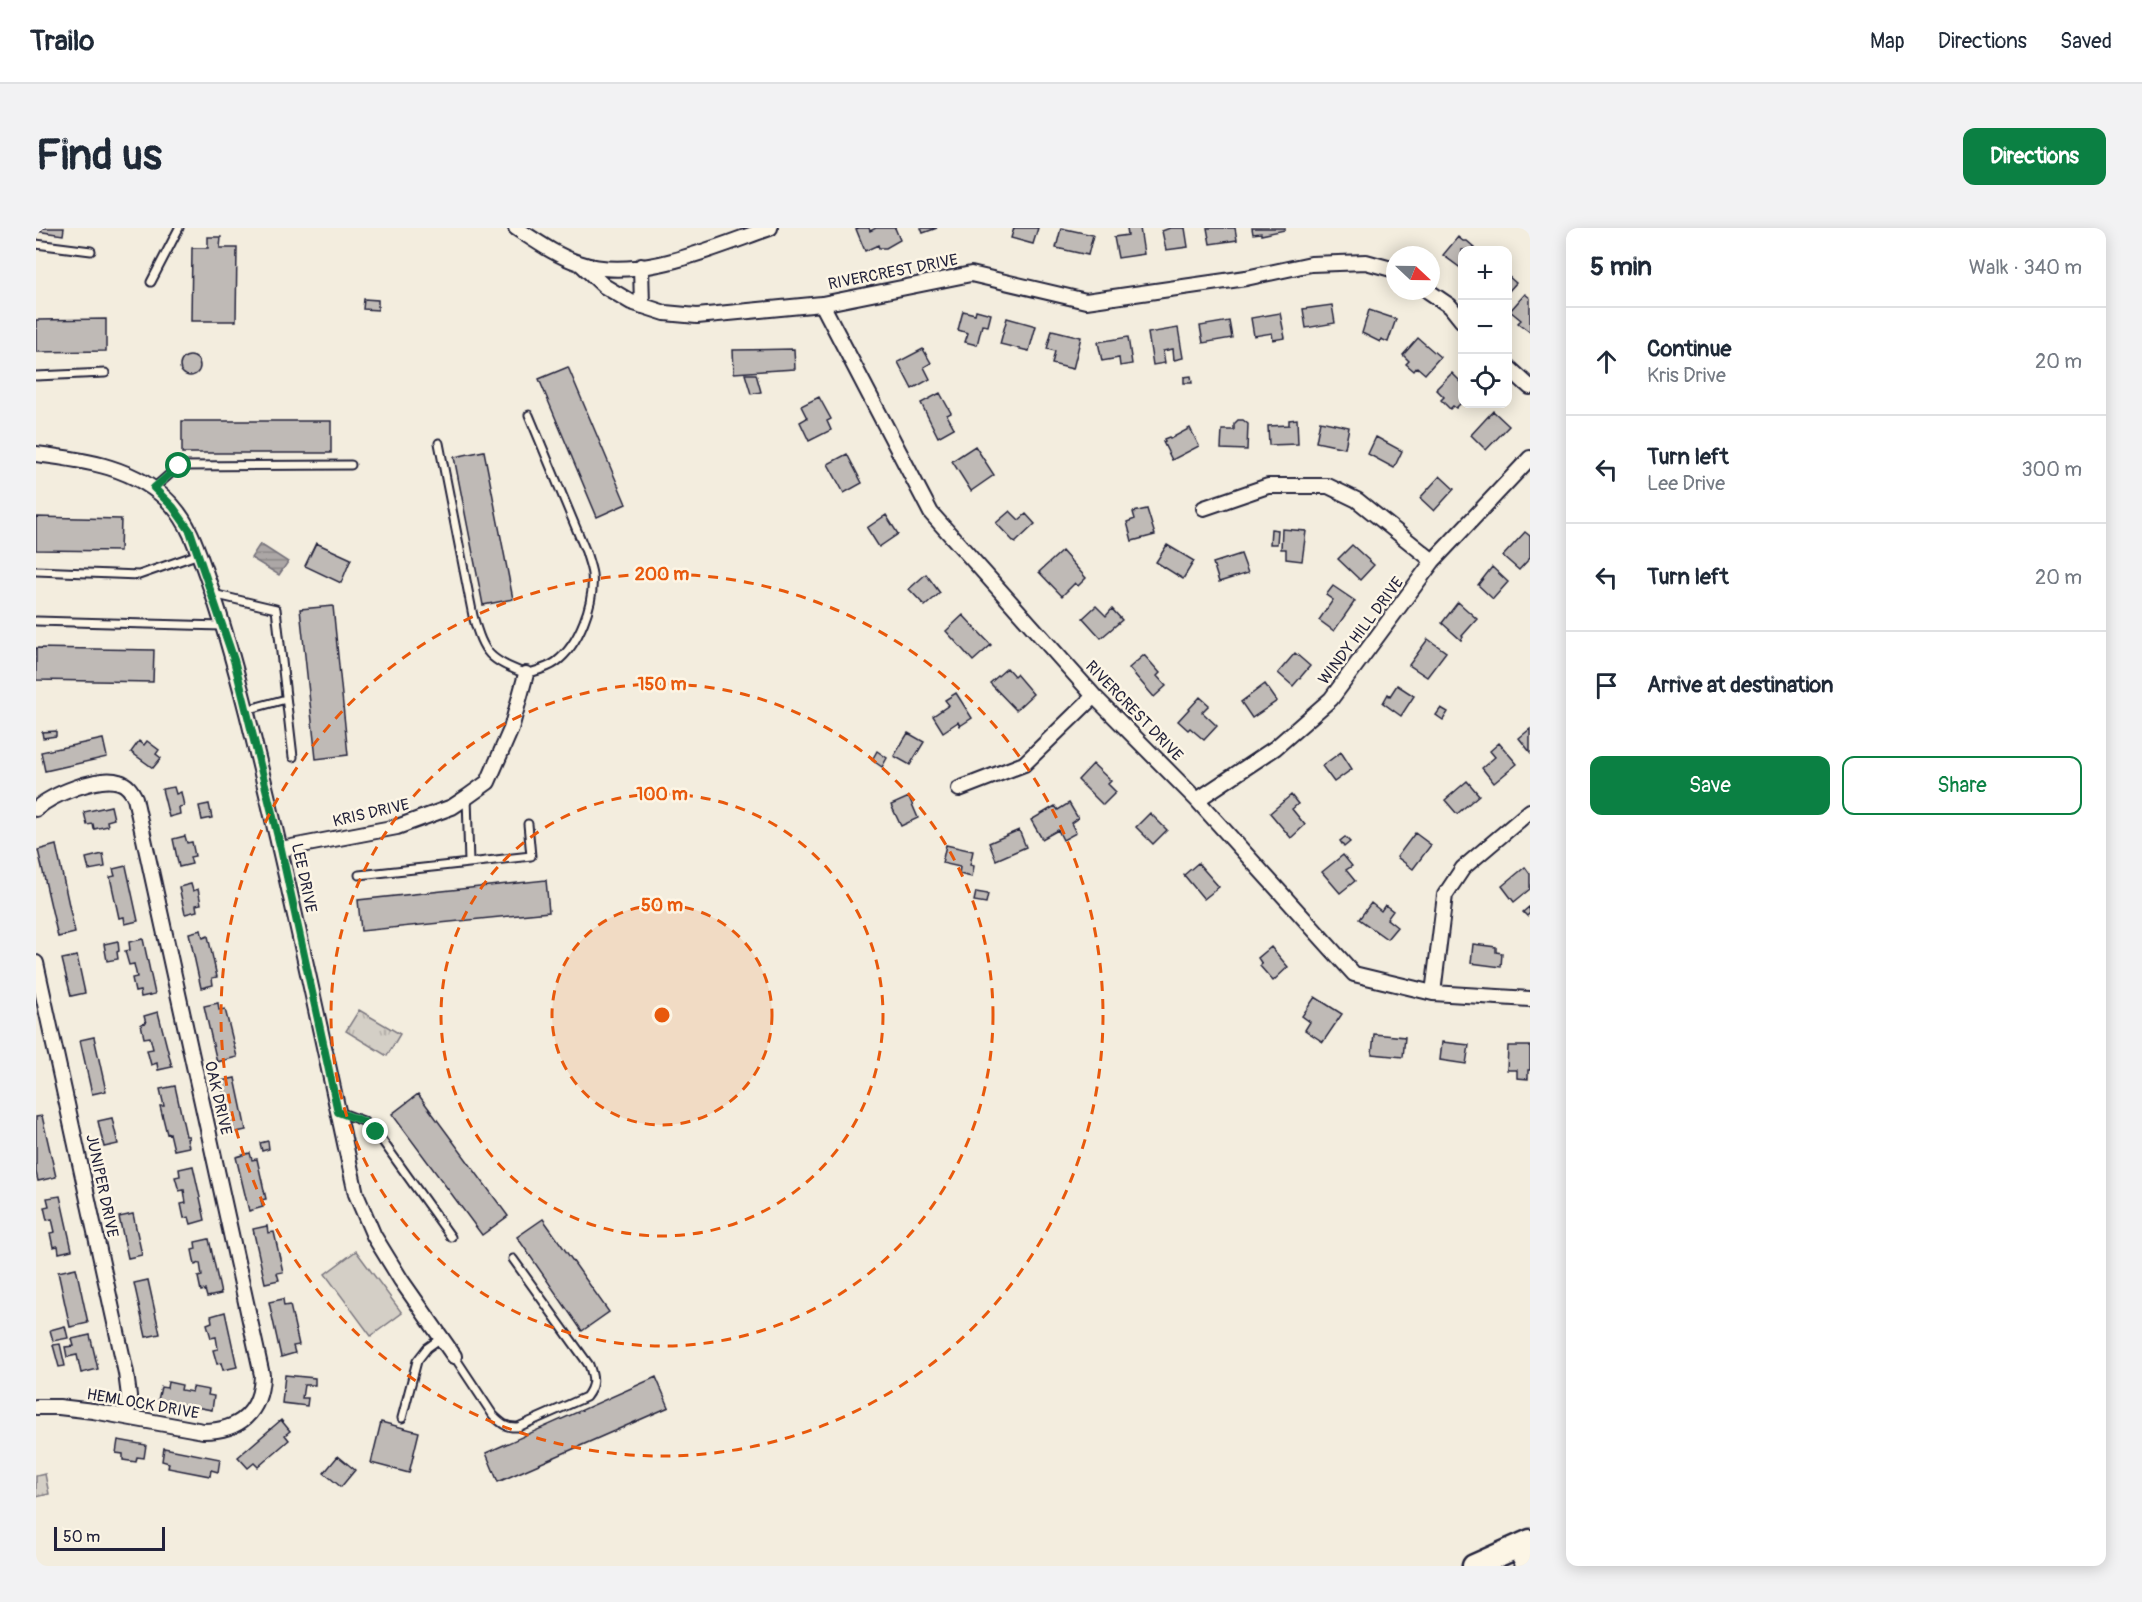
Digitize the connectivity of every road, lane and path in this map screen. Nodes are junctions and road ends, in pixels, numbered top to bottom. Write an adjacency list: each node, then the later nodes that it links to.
1 (179, 228): 10 (lane)
2 (516, 228): 4 (street)
3 (770, 228): 8 (street)
4 (529, 232): 7 (street)
5 (36, 244): 6 (lane)
6 (91, 251)
7 (581, 264): 8 (street); 13 (street, RIVERCREST DRIVE)
8 (641, 266): 13 (street)
9 (1386, 268): 12 (street, RIVERCREST DRIVE)
10 (151, 282)
11 (1440, 299): 14 (street)
12 (822, 304): 13 (street, RIVERCREST DRIVE); 33 (street, RIVERCREST DRIVE)
13 (642, 306)
14 (1458, 316)
15 (1512, 371): 18 (street)
16 (105, 372): 17 (lane)
17 (36, 376)
18 (1530, 387)
19 (529, 415): 32 (lane)
20 (440, 443): 32 (lane)
21 (36, 454): 24 (street, LEE DRIVE)
22 (1530, 458): 27 (street, WINDY HILL DRIVE)
23 (351, 465): 24 (lane)
24 (154, 488): 26 (street, LEE DRIVE)
25 (1204, 508): 27 (street)
26 (199, 554): 28 (lane); 29 (street, LEE DRIVE)
27 (1433, 561): 39 (street, WINDY HILL DRIVE)
28 (36, 571)
29 (213, 594): 31 (street, LEE DRIVE); 34 (lane)
30 (36, 621): 31 (lane)
31 (223, 626): 35 (street, LEE DRIVE)
32 (526, 674): 38 (street, KRIS DRIVE)
33 (1094, 696): 37 (street); 39 (street, RIVERCREST DRIVE)
34 (286, 699): 35 (lane); 36 (lane)
35 (246, 710): 43 (street, LEE DRIVE)
36 (293, 757)
37 (960, 789)
38 (467, 797): 43 (street, KRIS DRIVE); 44 (lane)
39 (1197, 800): 47 (street, RIVERCREST DRIVE)
40 (36, 809): 57 (street, OAK DRIVE)
41 (1530, 811): 47 (street)
42 (528, 824): 44 (lane)
43 (281, 849): 49 (street, LEE DRIVE)
44 (469, 863): 45 (lane)
45 (359, 875)
46 (36, 963): 55 (street, JUNIPER DRIVE)
47 (1433, 993): 48 (street, RIVERCREST DRIVE)
48 (1530, 999)
49 (338, 1112): 50 (lane); 52 (street, LEE DRIVE)
50 (451, 1237)
51 (513, 1259): 53 (lane)
52 (441, 1338): 53 (street, LEE DRIVE); 56 (lane)
53 (454, 1356)
54 (36, 1407): 55 (street, HEMLOCK DRIVE)
55 (127, 1417): 57 (street, HEMLOCK DRIVE)
56 (402, 1418)
57 (242, 1420)
58 (1524, 1556): 59 (main road)
59 (1474, 1566)

